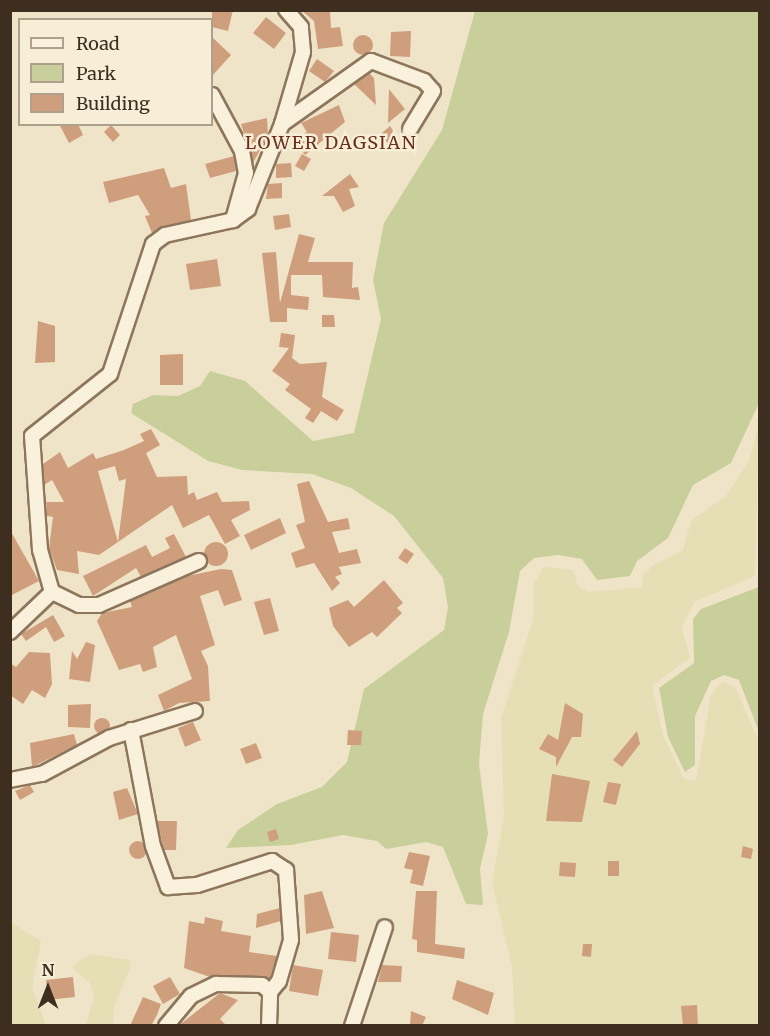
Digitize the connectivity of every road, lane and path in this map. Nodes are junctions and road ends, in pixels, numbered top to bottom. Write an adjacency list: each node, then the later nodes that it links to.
1 (286, 10): 3 (street)
2 (213, 97): 5 (street)
3 (282, 124): 4 (street); 5 (street)
4 (410, 129)
5 (233, 220): 7 (street)
6 (199, 561): 7 (street)
7 (52, 592): 8 (street)
8 (10, 632)
9 (195, 711): 10 (street)
10 (131, 730): 11 (street); 13 (street)
11 (10, 780)
12 (385, 927): 16 (street)
13 (270, 992): 14 (street); 15 (street)
14 (166, 1026)
15 (269, 1026)
16 (352, 1026)

